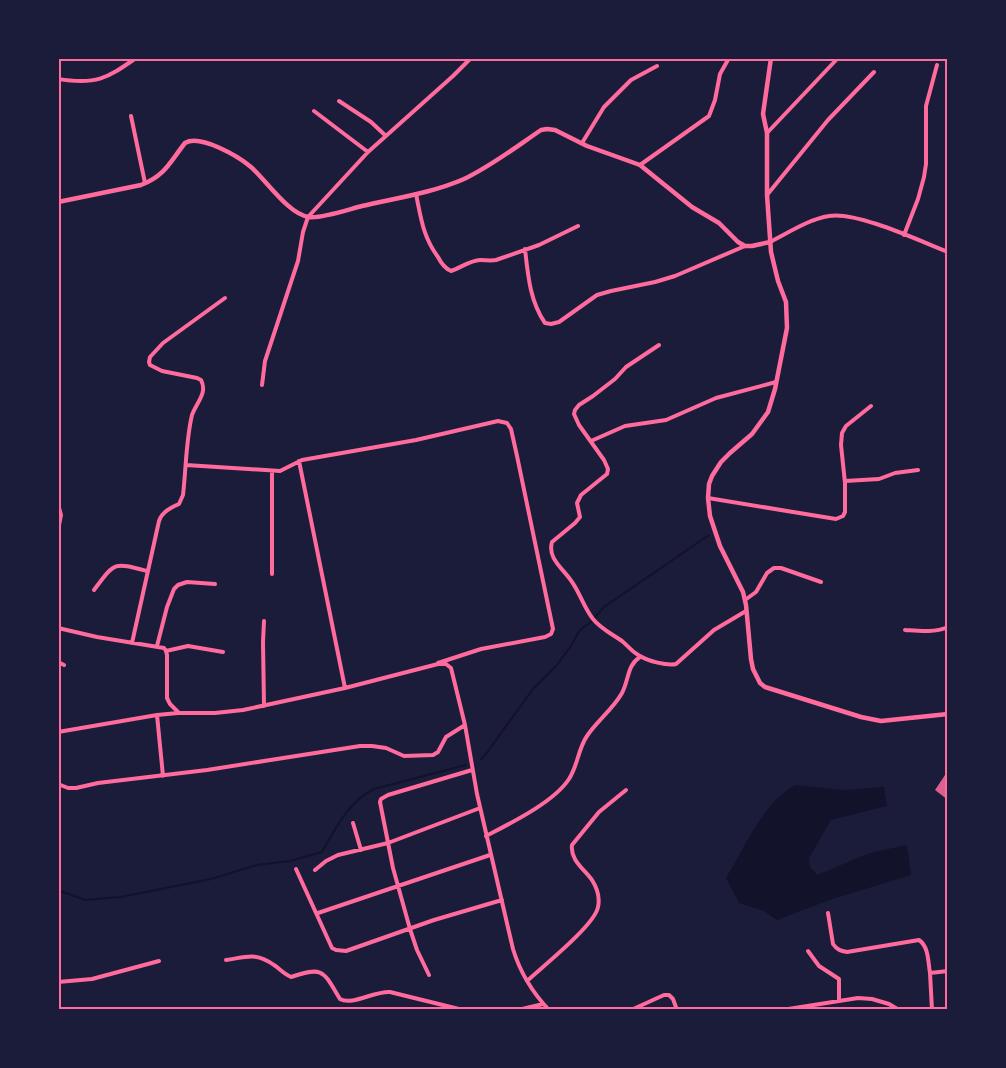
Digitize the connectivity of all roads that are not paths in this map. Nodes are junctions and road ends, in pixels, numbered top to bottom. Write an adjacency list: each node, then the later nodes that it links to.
1 (136, 58): 9 (street)
2 (471, 58): 14 (street)
3 (729, 58): 17 (street)
4 (771, 58): 13 (street)
5 (838, 58): 13 (street)
6 (937, 64): 24 (street)
7 (657, 66): 15 (street)
8 (874, 72): 20 (street)
9 (58, 79)
10 (339, 101): 14 (street)
11 (314, 111): 16 (street)
12 (131, 116): 18 (street)
13 (767, 133): 20 (street)
14 (386, 136): 16 (street)
15 (582, 143): 17 (street); 19 (street)
16 (368, 152): 22 (street)
17 (640, 165): 26 (street)
18 (145, 183): 21 (street); 22 (street)
19 (416, 194): 22 (street); 27 (street)
20 (767, 195): 25 (street)
21 (58, 202)
22 (308, 217): 32 (street)
23 (578, 225): 27 (street)
24 (904, 235): 25 (street); 28 (street)
25 (770, 242): 26 (street); 31 (street)
26 (745, 246): 27 (street)
27 (525, 249)
28 (948, 252)
29 (225, 298): 36 (street)
30 (659, 345): 34 (street)
31 (777, 382): 34 (street); 40 (street)
32 (262, 385)
33 (871, 406): 39 (street)
34 (591, 441): 58 (street)
35 (299, 461): 38 (street); 60 (street); 62 (street)
36 (186, 465): 38 (street); 43 (street)
37 (918, 470): 39 (street)
38 (272, 471): 44 (street)
39 (845, 481): 40 (street)
40 (708, 498): 48 (street)
41 (58, 504): 42 (street)
42 (58, 530)
43 (147, 571): 47 (street); 54 (street)
44 (272, 574)
45 (820, 582): 48 (street)
46 (215, 584): 55 (street)
47 (94, 590)
48 (745, 600): 49 (street)
49 (746, 611): 58 (street); 65 (street)
50 (264, 621): 63 (street)
51 (948, 627): 53 (street)
52 (58, 628): 54 (street)
53 (905, 630)
54 (132, 643): 55 (street)
55 (157, 646): 56 (street)
56 (166, 651): 57 (street); 64 (street)
57 (223, 651)
58 (640, 657): 75 (street)
59 (58, 662): 61 (street)
60 (438, 664): 62 (street); 67 (street)
61 (64, 665)
62 (345, 688): 63 (street)
63 (264, 706): 64 (street)
64 (179, 713): 66 (street)
65 (948, 714)
66 (158, 715): 68 (street); 70 (street)
67 (465, 724): 69 (street); 70 (street)
68 (58, 732)
69 (472, 770): 73 (street); 76 (street)
70 (164, 776): 71 (street)
71 (58, 784)
72 (626, 790): 92 (street)
73 (480, 808): 75 (street); 76 (street)
74 (353, 823): 77 (street)
75 (486, 836): 78 (street)
76 (388, 843): 77 (street); 81 (street)
77 (361, 850): 80 (street)
78 (490, 855): 81 (street); 82 (street)
79 (296, 869): 83 (street)
80 (315, 870)
81 (399, 885): 83 (street); 85 (street)
82 (502, 900): 85 (street); 92 (street)
83 (318, 913): 85 (street)
84 (828, 913): 90 (street)
85 (410, 929): 91 (street)
86 (808, 951): 94 (street)
87 (226, 960): 96 (street)
88 (159, 961): 93 (street)
89 (948, 971): 90 (street)
90 (930, 974): 103 (street)
91 (429, 975)
92 (527, 981): 95 (street)
93 (58, 982)
94 (839, 1001): 101 (street); 102 (street)
95 (543, 1004): 97 (street); 98 (street)
96 (463, 1010)
97 (518, 1010)
98 (549, 1010)
99 (631, 1010): 100 (street)
100 (677, 1010)
101 (782, 1010)
102 (899, 1010)
103 (932, 1010)

